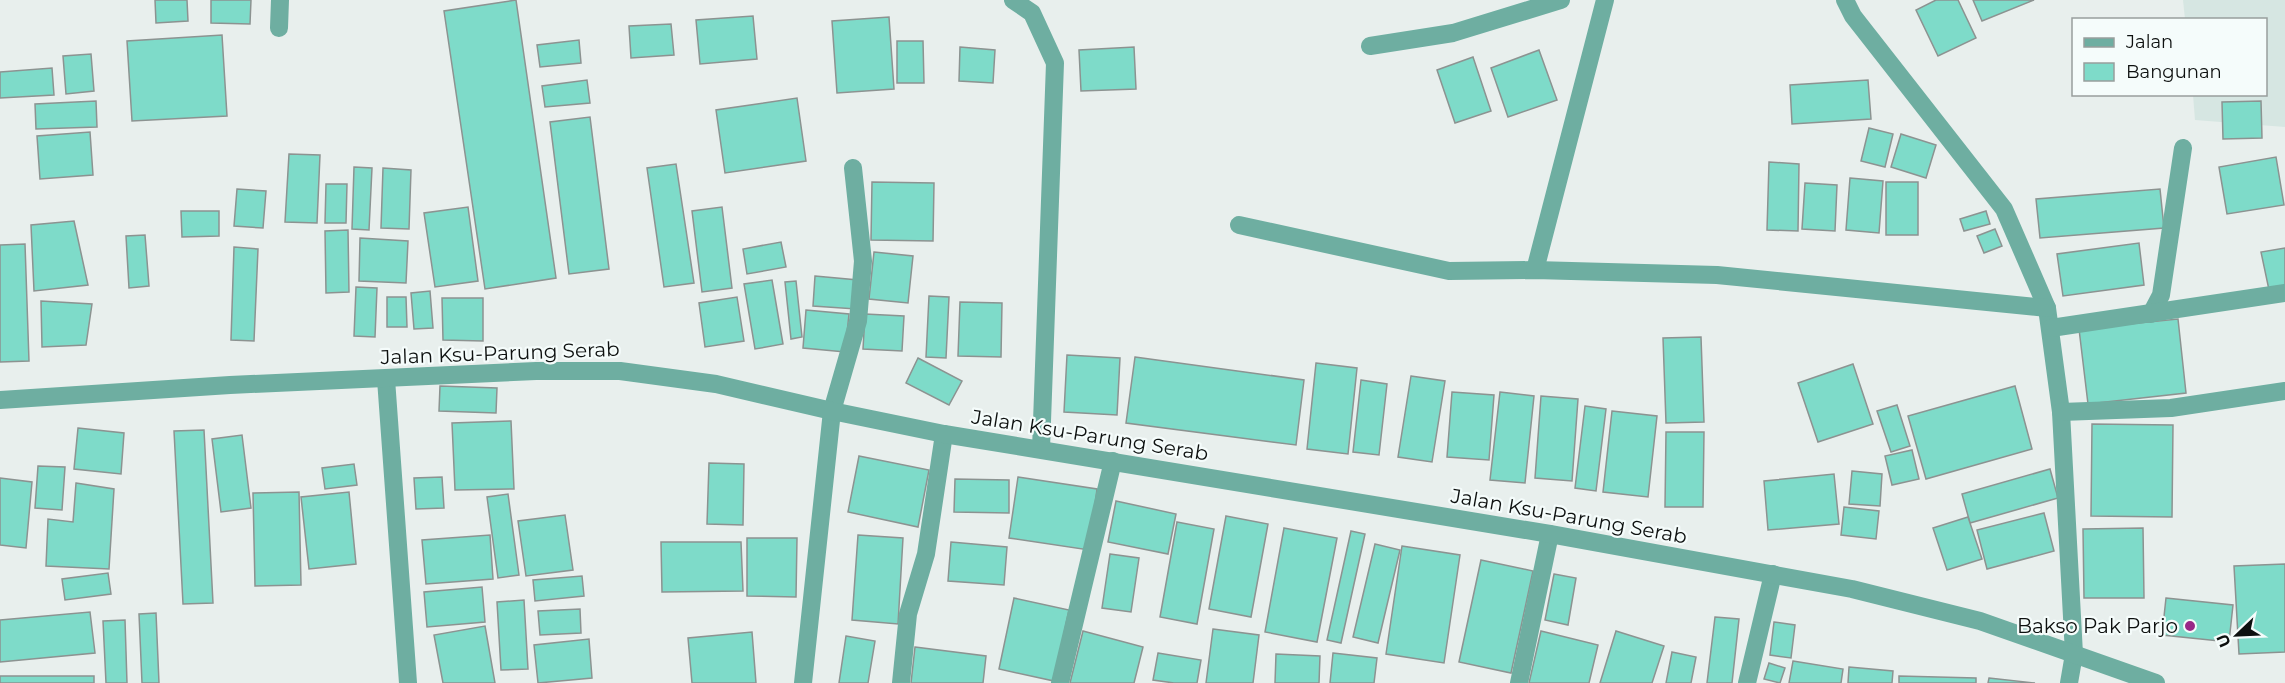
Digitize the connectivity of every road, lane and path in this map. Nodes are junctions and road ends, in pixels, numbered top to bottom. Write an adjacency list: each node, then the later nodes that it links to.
1 (280, 0): 6 (street)
2 (1013, 0): 22 (street)
3 (1561, 0): 7 (street)
4 (1605, 0): 11 (street)
5 (1845, 0): 13 (street)
6 (279, 28)
7 (1370, 46)
8 (2183, 148): 14 (street)
9 (853, 168): 19 (street)
10 (1239, 225): 11 (street)
11 (1535, 270): 13 (street)
12 (2285, 293): 14 (street)
13 (2047, 308): 15 (street)
14 (2151, 314): 15 (street)
15 (2051, 328): 20 (street)
16 (386, 379): 18 (street, Jalan Ksu-Parung Serab); 19 (street, Jalan Ksu-Parung Serab); 27 (street)
17 (2285, 391): 20 (street)
18 (0, 400)
19 (832, 411): 21 (street, Jalan Ksu-Parung Serab); 28 (street)
20 (2061, 412): 26 (street)
21 (944, 434): 22 (street, Jalan Ksu-Parung Serab); 29 (street)
22 (1041, 450): 23 (street, Jalan Ksu-Parung Serab)
23 (1113, 461): 24 (street, Jalan Ksu-Parung Serab); 30 (street)
24 (1550, 534): 25 (street, Jalan Ksu-Parung Serab); 31 (street)
25 (1773, 574): 26 (street, Jalan Ksu-Parung Serab); 32 (street)
26 (2074, 654): 33 (street); 34 (street, Jalan Ksu-Parung Serab)
27 (408, 683)
28 (803, 683)
29 (901, 683)
30 (1060, 683)
31 (1519, 683)
32 (1747, 683)
33 (2069, 683)
34 (2156, 683)

